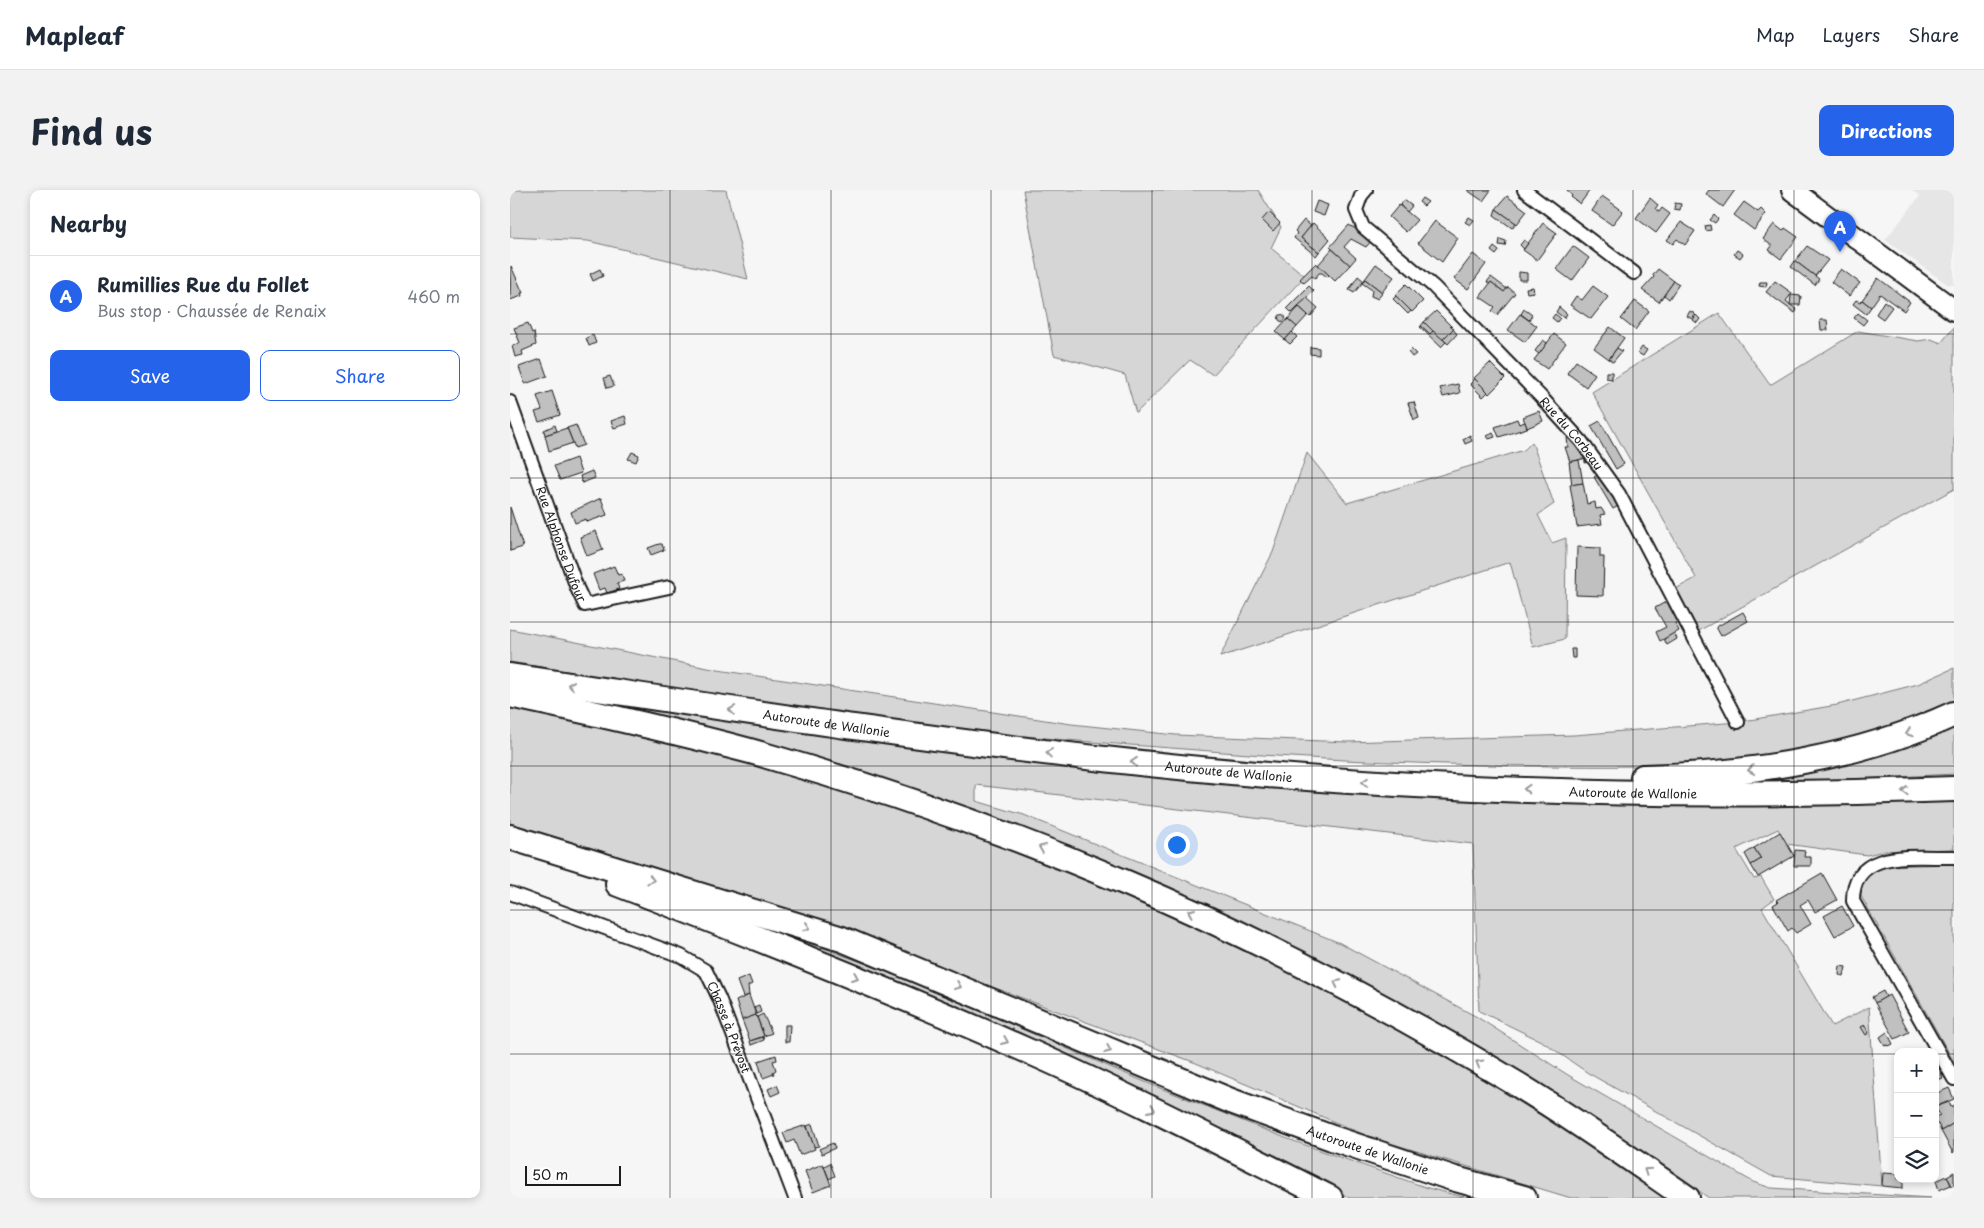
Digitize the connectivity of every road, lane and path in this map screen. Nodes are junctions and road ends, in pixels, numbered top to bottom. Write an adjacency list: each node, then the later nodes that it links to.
1 (1366, 190): 11 (street, Rue du Corbeau)
2 (1524, 190): 4 (street)
3 (1792, 190): 5 (main road)
4 (1634, 273)
5 (1954, 310)
6 (510, 402): 7 (street, Rue Alphonse Dufour)
7 (669, 587)
8 (510, 676): 13 (highway, Autoroute de Wallonie, one-way to 8)
9 (510, 695): 22 (highway, one-way to 9)
10 (1954, 714): 13 (highway, one-way to 13)
11 (1738, 722)
12 (1954, 789): 13 (highway, Autoroute de Wallonie, one-way to 13)
13 (1576, 791)
14 (510, 837): 15 (highway, Autoroute de Wallonie)
15 (554, 851): 20 (highway, one-way to 20); 21 (highway, Autoroute de Wallonie, one-way to 21)
16 (1954, 857): 18 (street)
17 (510, 893): 19 (street, Chasse à Prévost)
18 (1954, 1079)
19 (795, 1198)
20 (1330, 1198)
21 (1524, 1198)
22 (1687, 1198)

